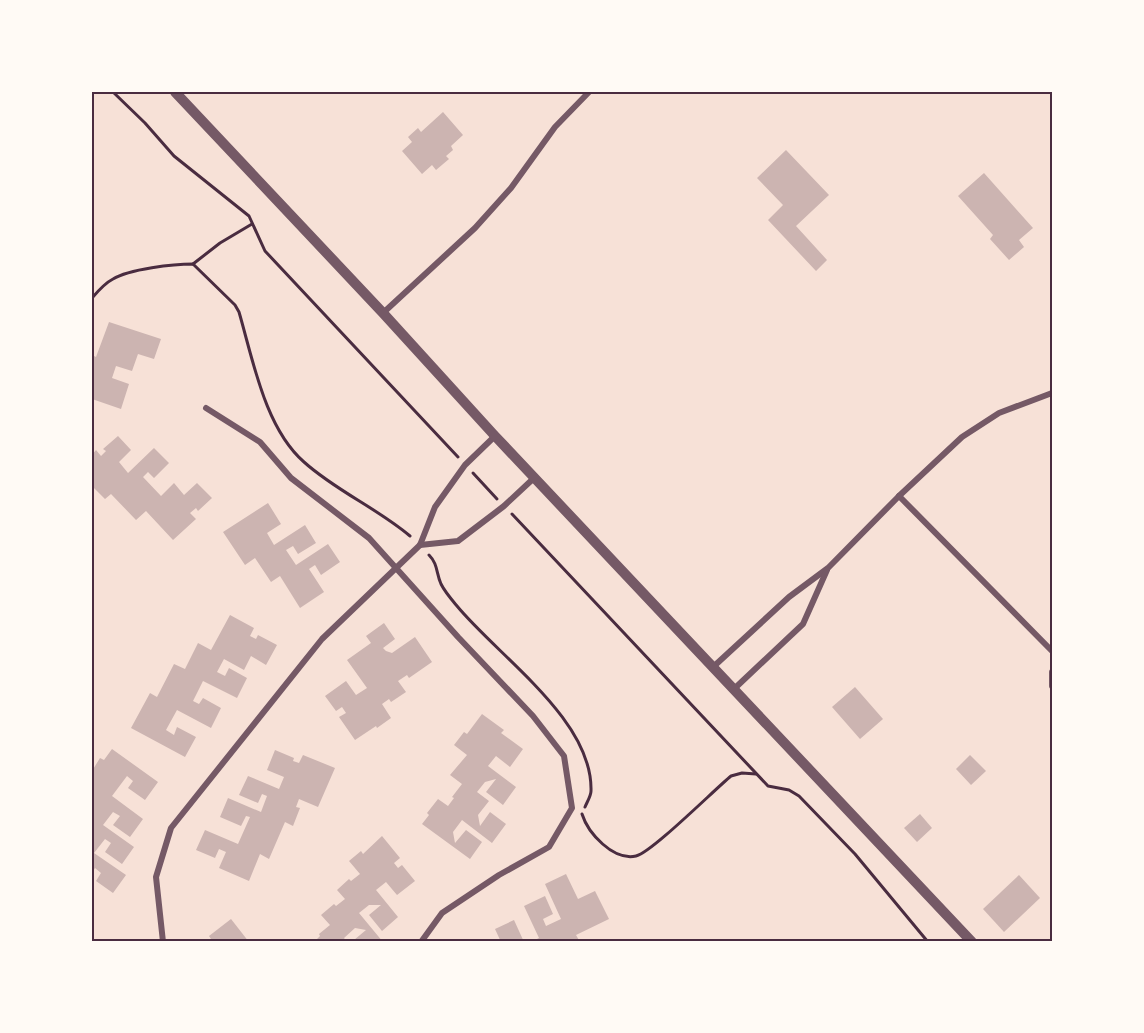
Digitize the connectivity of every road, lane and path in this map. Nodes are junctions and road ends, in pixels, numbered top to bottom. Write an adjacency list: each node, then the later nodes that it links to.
1 (113, 92): 4 (path)
2 (175, 92): 7 (street)
3 (589, 92): 7 (street)
4 (252, 224): 5 (path); 11 (path)
5 (193, 264): 6 (path); 15 (path)
6 (92, 298)
7 (383, 313): 10 (street)
8 (1053, 393): 13 (street)
9 (206, 408): 16 (street)
10 (495, 436): 11 (street); 12 (street)
11 (465, 465): 14 (path); 15 (street)
12 (534, 478): 14 (street); 19 (street)
13 (898, 496): 17 (street); 18 (street)
14 (504, 506): 15 (street); 23 (path)
15 (420, 545): 16 (street); 23 (path)
16 (396, 568): 24 (street); 25 (street)
17 (828, 568): 19 (street); 22 (street)
18 (1053, 651)
19 (712, 668): 22 (street)
20 (1053, 672): 21 (street)
21 (1053, 686)
22 (733, 690): 27 (street)
23 (756, 774): 26 (path)
24 (163, 942)
25 (421, 942)
26 (928, 942)
27 (972, 942)

